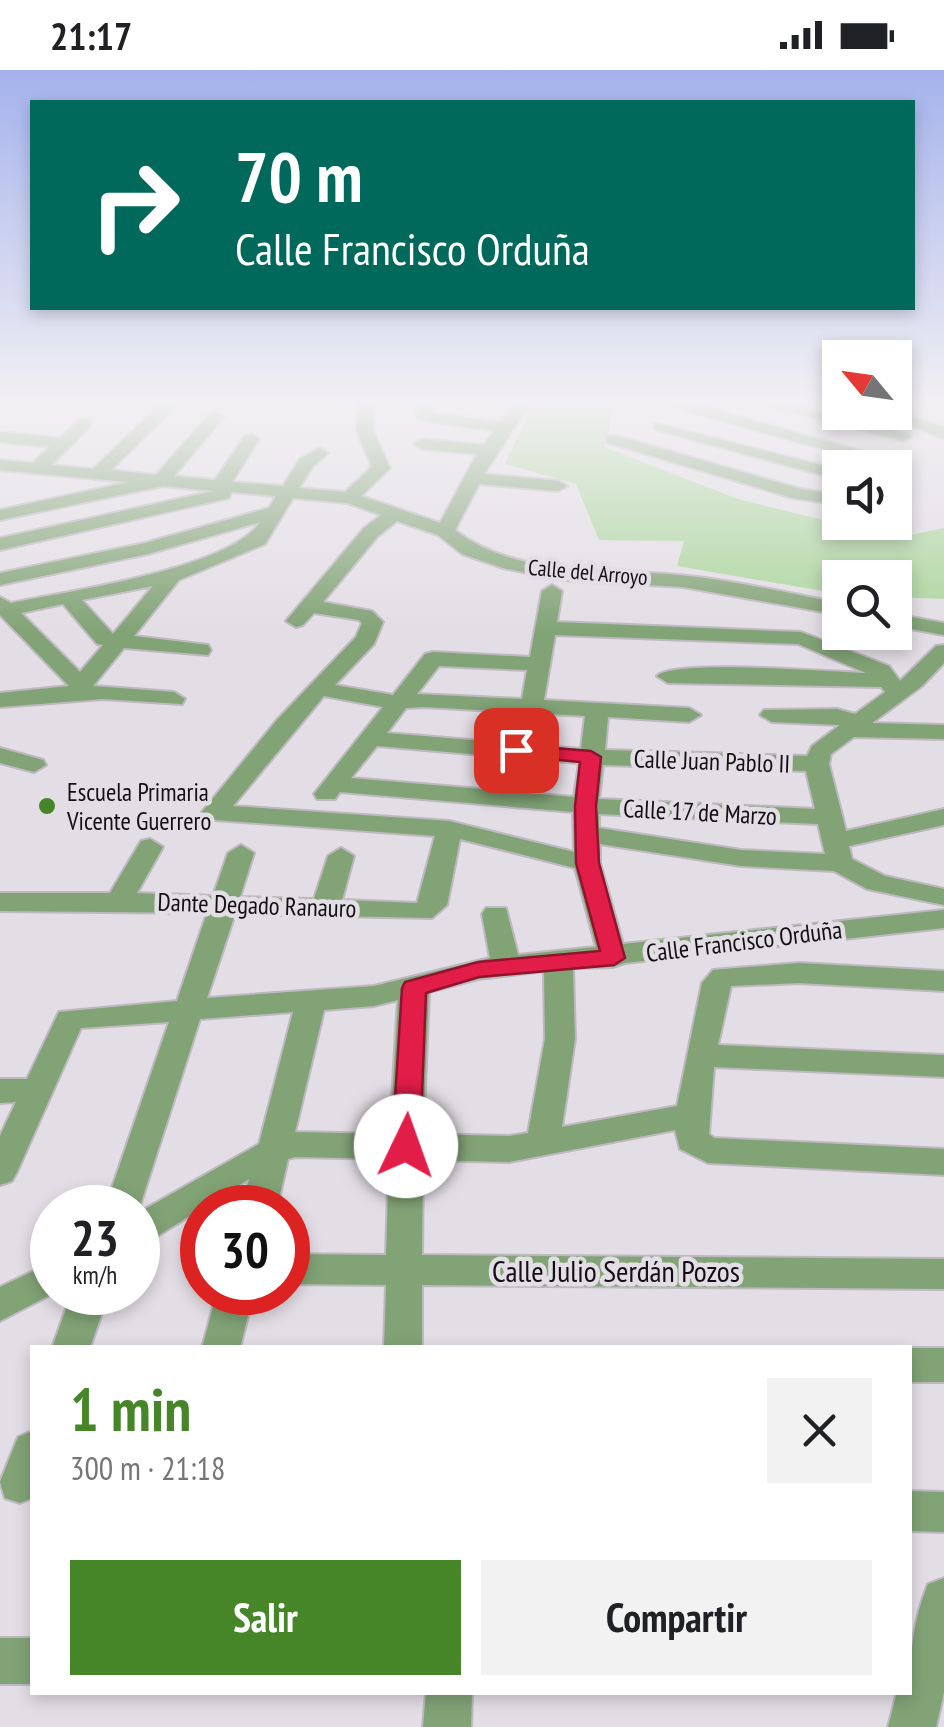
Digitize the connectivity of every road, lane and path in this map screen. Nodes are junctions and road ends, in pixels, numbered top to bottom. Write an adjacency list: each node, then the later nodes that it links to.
1 (73, 477): 15 (street)
2 (126, 477): 10 (street)
3 (163, 477): 10 (street)
4 (233, 477): 13 (street)
5 (297, 477): 14 (street)
6 (371, 477): 17 (street)
7 (742, 477): 11 (street)
8 (761, 477): 11 (street)
9 (472, 478): 12 (street); 21 (street)
10 (160, 481): 13 (street, Calle del Arroyo); 15 (street)
11 (755, 481): 16 (street)
12 (558, 486)
13 (229, 487): 14 (street, Calle del Arroyo); 22 (street)
14 (288, 493): 17 (street, Calle del Arroyo); 20 (street)
15 (89, 494): 19 (street)
16 (822, 496)
17 (349, 498): 18 (street, Calle del Arroyo)
18 (396, 512): 21 (street, Calle del Arroyo); 38 (street)
19 (0, 515)
20 (270, 521): 23 (street); 24 (street)
21 (445, 531): 28 (street, Calle del Arroyo)
22 (0, 544)
23 (172, 576): 26 (street); 31 (street)
24 (0, 580)
25 (552, 591): 29 (street)
26 (68, 597): 27 (street); 31 (street)
27 (3, 607): 37 (street)
28 (822, 607)
29 (545, 628): 34 (street); 36 (street)
30 (912, 630): 32 (street)
31 (115, 642): 33 (street); 37 (street)
32 (943, 647): 36 (street)
33 (200, 650)
34 (539, 664): 41 (street); 42 (street)
35 (668, 676): 36 (street)
36 (894, 687): 46 (street)
37 (78, 689): 39 (street); 40 (street)
38 (321, 689): 41 (street); 56 (street)
39 (0, 700)
40 (174, 700)
41 (395, 702): 42 (street); 48 (street)
42 (532, 706): 43 (street)
43 (597, 712): 45 (street); 50 (street)
44 (772, 714): 46 (street)
45 (689, 715)
46 (854, 726): 47 (street); 51 (street)
47 (944, 732)
48 (368, 738): 50 (street, Calle Juan Pablo II); 53 (street)
49 (0, 755): 52 (street)
50 (591, 757): 51 (street, Calle Juan Pablo II); 54 (street)
51 (817, 764): 59 (street)
52 (34, 765)
53 (332, 784): 54 (street, Calle 17 de Marzo); 56 (street)
54 (586, 806): 58 (street); 59 (street, Calle 17 de Marzo)
55 (944, 817): 59 (street)
56 (306, 819): 57 (street)
57 (449, 830): 63 (street); 68 (street, Dante Degado Ranauro)
58 (586, 834): 59 (street); 63 (street)
59 (834, 841): 64 (street)
60 (150, 847): 65 (street)
61 (241, 853): 67 (street)
62 (341, 856): 68 (street)
63 (588, 863): 71 (street)
64 (944, 897)
65 (119, 901): 66 (street, Dante Degado Ranauro); 67 (street, Dante Degado Ranauro)
66 (0, 902)
67 (223, 904): 68 (street, Dante Degado Ranauro); 77 (street)
68 (326, 907)
69 (496, 914): 73 (street)
70 (944, 920): 71 (street, Calle Francisco Orduña)
71 (614, 958): 72 (street, Calle Francisco Orduña)
72 (558, 963): 73 (street, Calle Francisco Orduña); 83 (street)
73 (506, 966): 75 (street, Calle Francisco Orduña)
74 (944, 981): 78 (street)
75 (414, 988): 76 (street, Calle Francisco Orduña); 84 (street)
76 (311, 1002): 77 (street, Calle Francisco Orduña); 85 (street)
77 (188, 1010): 80 (street, Calle Francisco Orduña); 88 (street)
78 (700, 1055): 79 (street); 82 (street)
79 (944, 1066)
80 (38, 1090): 81 (street); 87 (street)
81 (0, 1091)
82 (694, 1131): 83 (street); 86 (street)
83 (543, 1144): 84 (street)
84 (406, 1146): 85 (street); 92 (street)
85 (275, 1148): 89 (street); 90 (street)
86 (944, 1162)
87 (0, 1172)
88 (130, 1185)
89 (265, 1185)
90 (160, 1217)
91 (310, 1269): 92 (street, Calle Julio Serdán Pozos)
92 (404, 1271): 93 (street, Calle Julio Serdán Pozos); 100 (street)
93 (944, 1274)
94 (30, 1289): 95 (street)
95 (0, 1305)
96 (83, 1315): 98 (street)
97 (230, 1315): 99 (street)
98 (72, 1345)
99 (222, 1345)
100 (403, 1345)
101 (912, 1365): 102 (street)
102 (944, 1365)
103 (912, 1512): 104 (street)
104 (944, 1512)
105 (944, 1600): 109 (street)
106 (0, 1661): 107 (street)
107 (30, 1661)
108 (449, 1695): 110 (street)
109 (915, 1702)
110 (447, 1727)

